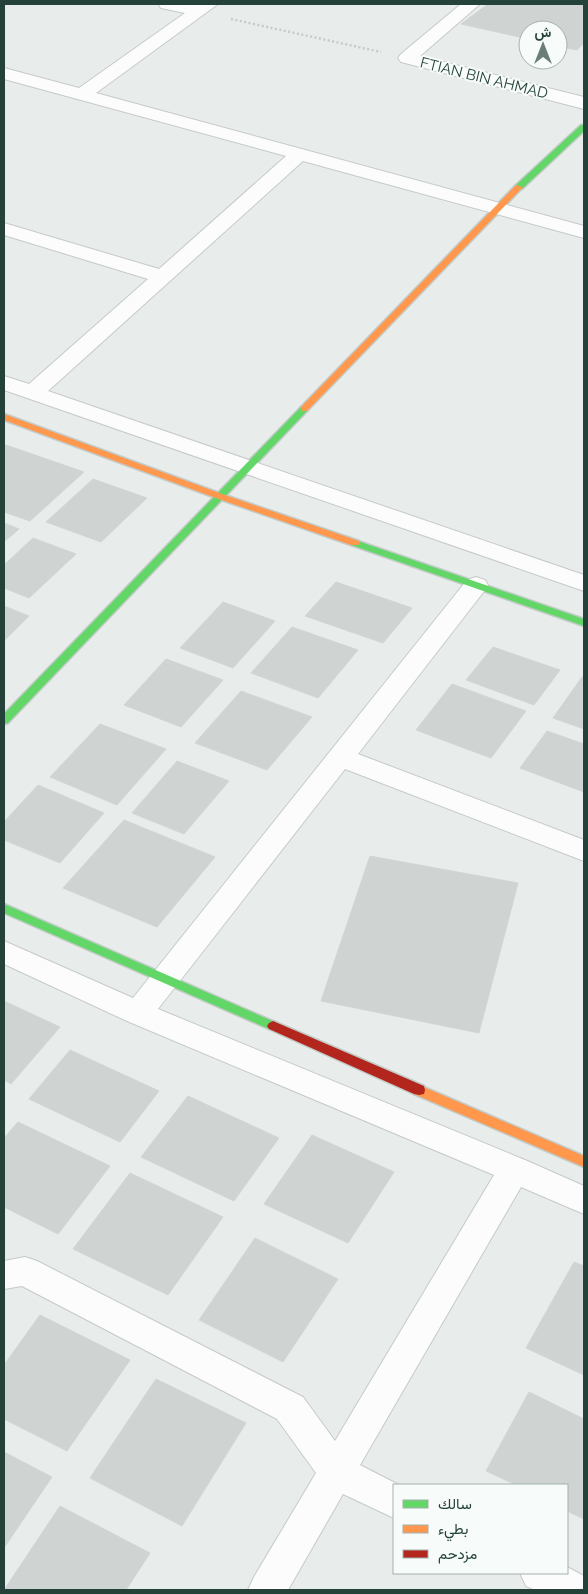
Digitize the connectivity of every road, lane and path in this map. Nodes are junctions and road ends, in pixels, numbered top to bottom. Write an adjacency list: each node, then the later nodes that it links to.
1 (167, 4): 3 (street)
2 (472, 4): 4 (street, FTIAN BIN AHMAD)
3 (204, 8): 4 (path); 6 (street)
4 (415, 60): 7 (street, FTIAN BIN AHMAD)
5 (4, 73): 6 (street)
6 (82, 94): 9 (street)
7 (584, 103)
8 (584, 127): 10 (street)
9 (300, 154): 10 (street); 13 (street)
10 (498, 207): 12 (street); 17 (street)
11 (4, 229): 13 (street)
12 (584, 232)
13 (163, 277): 15 (street)
14 (4, 383): 15 (street)
15 (32, 393): 17 (street)
16 (4, 417): 18 (street)
17 (246, 468): 18 (street); 19 (street)
18 (219, 496): 20 (street); 22 (street)
19 (584, 583)
20 (476, 585): 21 (street); 23 (street)
21 (584, 622)
22 (4, 720)
23 (340, 757): 24 (street); 27 (street)
24 (584, 850)
25 (4, 908): 27 (street)
26 (4, 952): 28 (street)
27 (165, 978): 28 (street); 29 (street)
28 (138, 1013): 30 (street)
29 (584, 1162)
30 (514, 1169): 31 (street); 33 (street)
31 (584, 1201)
32 (4, 1275): 33 (street)
33 (337, 1472): 34 (street); 36 (street)
34 (393, 1500)
35 (541, 1574): 37 (street)
36 (267, 1590)
37 (574, 1590)

